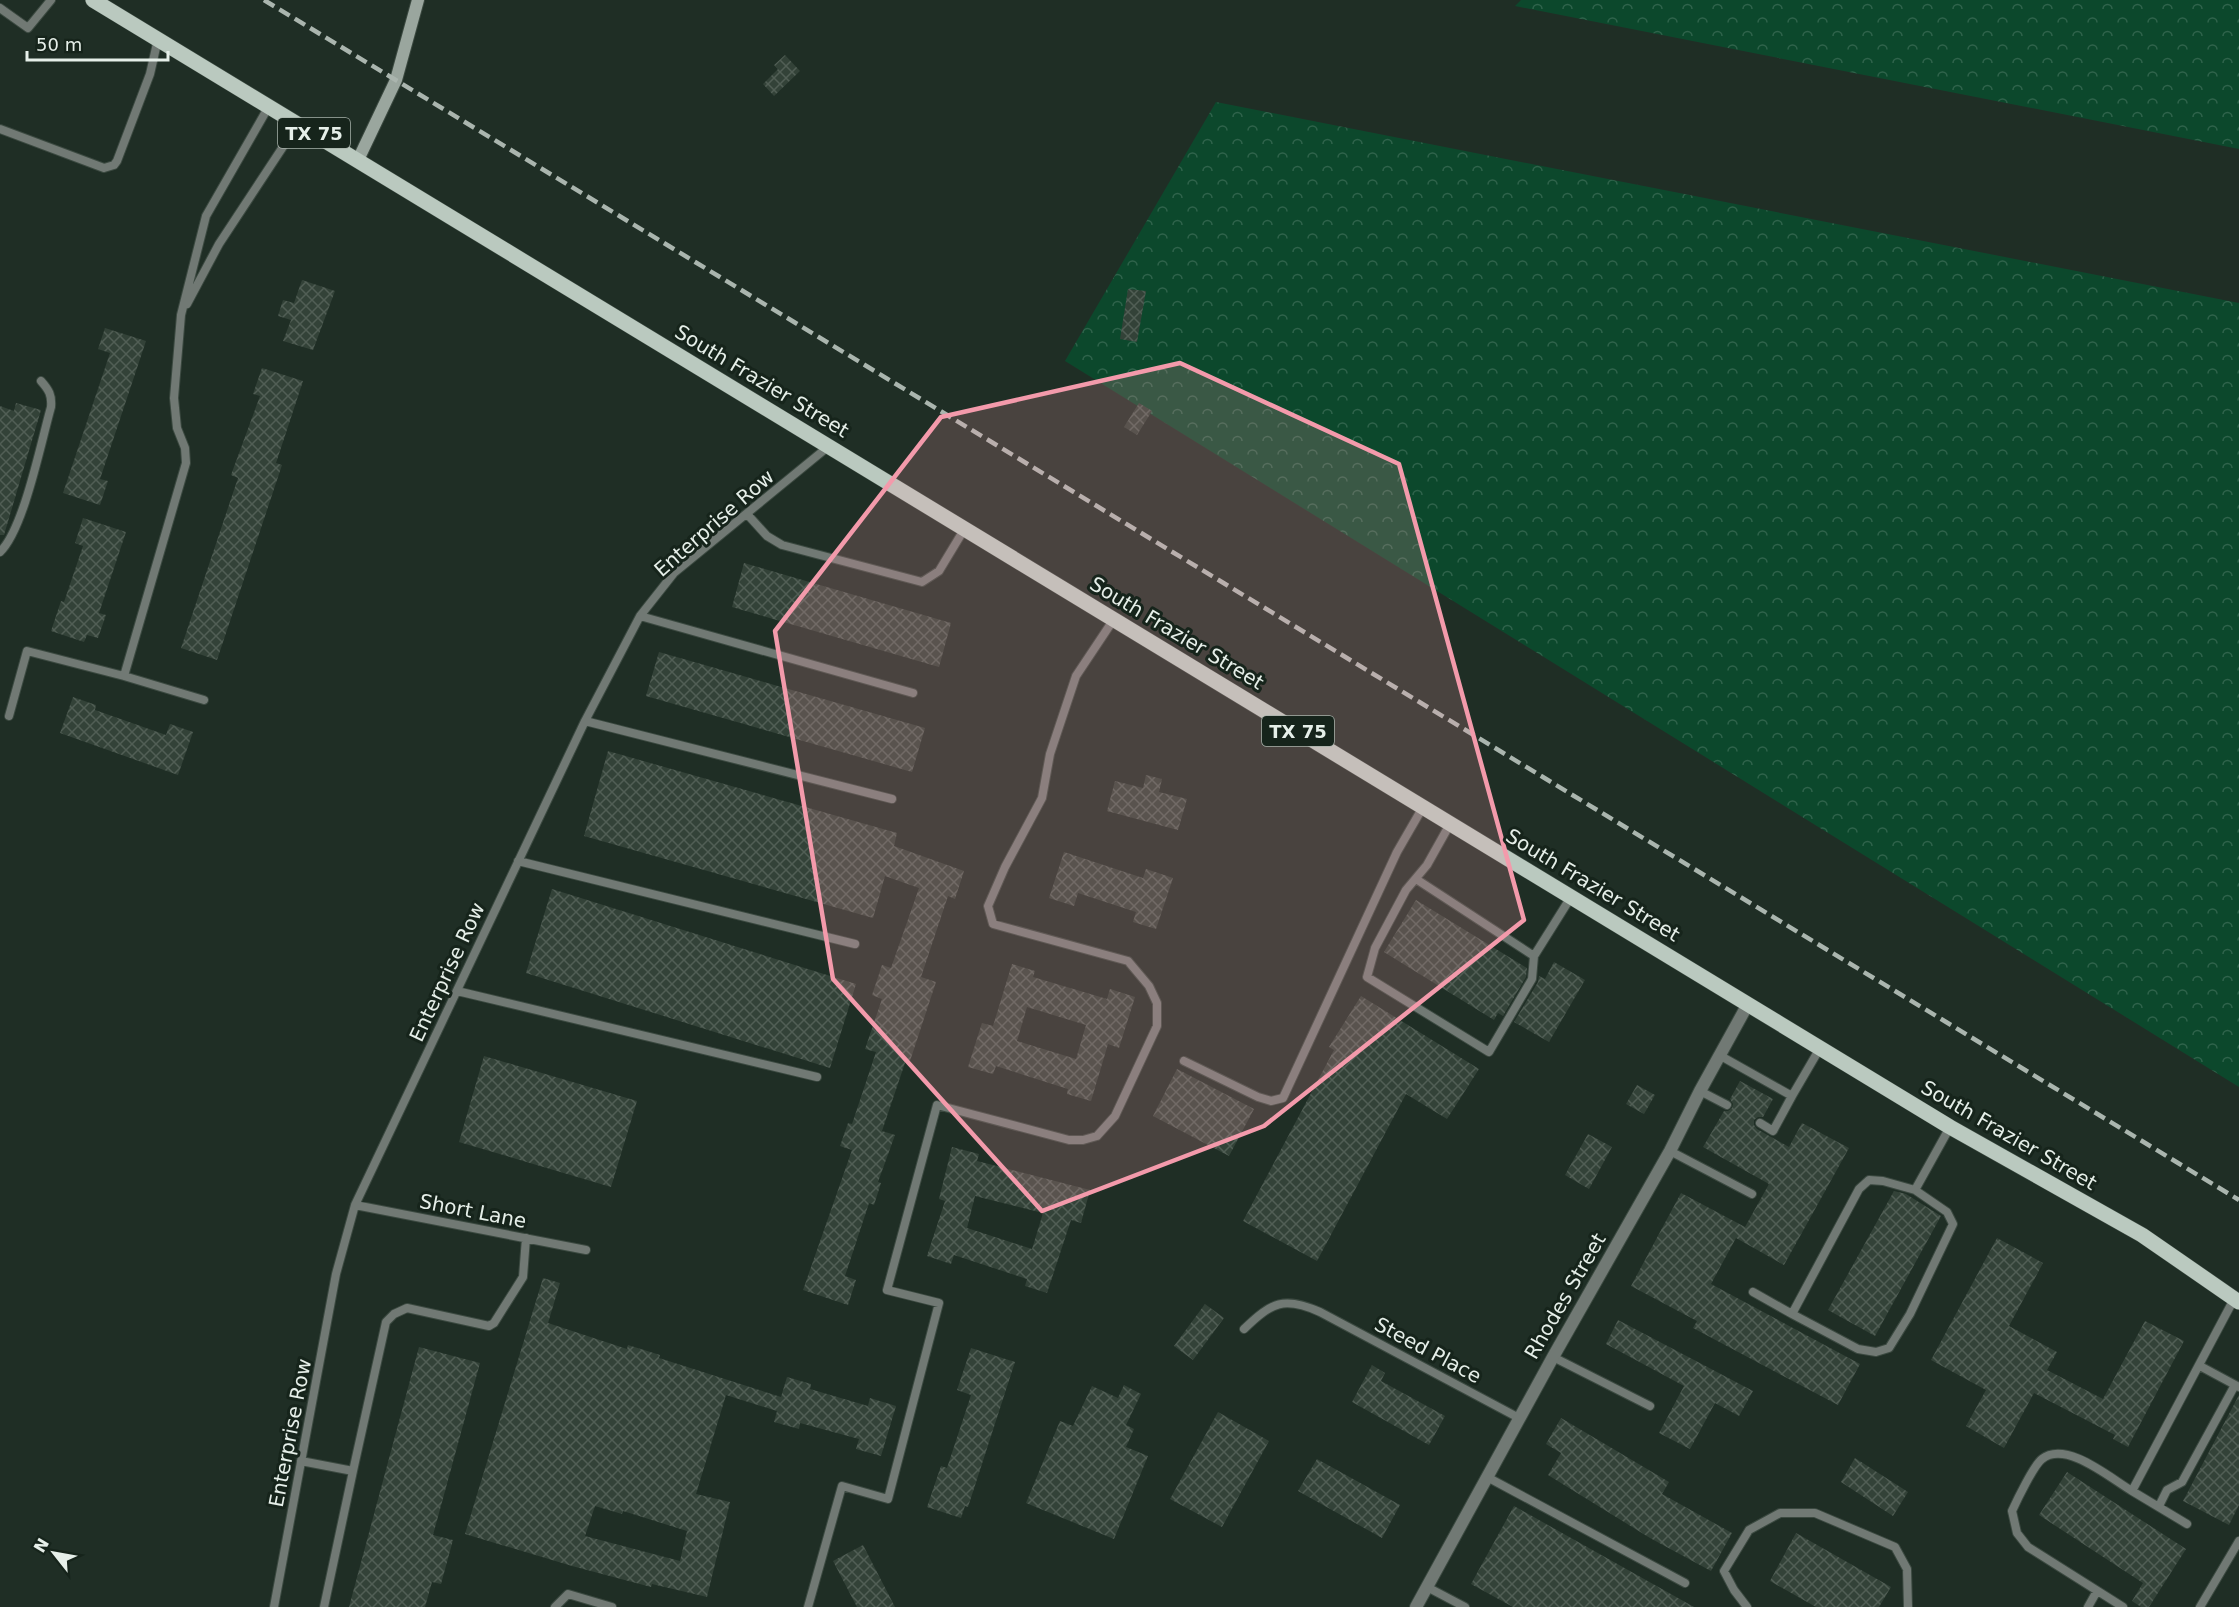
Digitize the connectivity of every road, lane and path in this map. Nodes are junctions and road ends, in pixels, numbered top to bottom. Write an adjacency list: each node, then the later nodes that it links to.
1 (51, 0): 4 (lane)
2 (93, 0): 5 (main road, South Frazier Street / TX 75)
3 (418, 0): 9 (street)
4 (0, 8)
5 (158, 39): 6 (main road, South Frazier Street / TX 75); 8 (lane)
6 (269, 106): 7 (main road, South Frazier Street / TX 75); 10 (lane)
7 (298, 124): 9 (main road, South Frazier Street / TX 75); 10 (lane)
8 (0, 129)
9 (358, 160): 12 (main road, South Frazier Street / TX 75)
10 (181, 315): 18 (lane)
11 (41, 381): 15 (lane)
12 (830, 446): 13 (lane, Enterprise Row); 14 (main road, South Frazier Street / TX 75)
13 (747, 514): 14 (lane); 16 (lane, Enterprise Row)
14 (965, 528): 17 (main road, South Frazier Street / TX 75)
15 (0, 552)
16 (640, 616): 19 (lane); 22 (lane, Enterprise Row)
17 (1114, 619): 24 (main road, South Frazier Street / TX 75); 67 (lane)
18 (124, 676): 20 (lane); 21 (lane)
19 (913, 693)
20 (204, 700)
21 (9, 716)
22 (585, 721): 23 (lane); 26 (lane, Enterprise Row)
23 (892, 799)
24 (1424, 807): 25 (main road, South Frazier Street / TX 75); 35 (lane)
25 (1450, 824): 27 (lane); 28 (main road, South Frazier Street / TX 75)
26 (518, 861): 29 (lane); 31 (lane, Enterprise Row)
27 (1416, 879): 30 (lane); 30 (lane)
28 (1570, 897): 30 (lane); 32 (main road, South Frazier Street / TX 75)
29 (855, 944)
30 (1534, 956)
31 (457, 991): 36 (lane); 45 (lane, Enterprise Row)
32 (1748, 1004): 33 (main road, South Frazier Street / TX 75); 34 (street, Rhodes Street)
33 (1820, 1048): 38 (lane); 41 (main road, South Frazier Street / TX 75)
34 (1719, 1055): 37 (street, Rhodes Street); 38 (lane)
35 (1184, 1061)
36 (817, 1077)
37 (1700, 1090): 39 (lane); 42 (street, Rhodes Street)
38 (1792, 1096): 40 (lane)
39 (1727, 1105)
40 (1760, 1123)
41 (1950, 1127): 43 (lane); 49 (main road, South Frazier Street / TX 75)
42 (1670, 1151): 44 (lane); 52 (street, Rhodes Street)
43 (1916, 1190): 50 (lane); 50 (lane)
44 (1752, 1194)
45 (355, 1205): 46 (lane, Short Lane); 57 (lane, Enterprise Row)
46 (526, 1238): 47 (lane, Short Lane); 58 (lane)
47 (586, 1250)
48 (1753, 1292): 50 (lane)
49 (2237, 1300): 53 (lane)
50 (1792, 1314)
51 (1244, 1329): 56 (lane, Steed Place)
52 (1552, 1357): 55 (lane); 56 (street, Rhodes Street)
53 (2200, 1366): 54 (lane); 60 (lane)
54 (2237, 1386): 61 (lane)
55 (1650, 1406)
56 (1519, 1418): 59 (street, Rhodes Street)
57 (301, 1461): 58 (lane); 68 (lane, Enterprise Row)
58 (353, 1471): 69 (lane)
59 (1487, 1476): 64 (lane); 65 (street, Rhodes Street)
60 (2132, 1491): 61 (lane); 66 (lane)
61 (2159, 1506): 62 (lane)
62 (2187, 1524)
63 (2239, 1541): 78 (lane)
64 (1685, 1583)
65 (1427, 1587): 72 (street, Rhodes Street); 73 (lane)
66 (2097, 1591): 76 (lane); 77 (lane)
67 (808, 1606)
68 (274, 1607)
69 (324, 1607)
70 (555, 1607): 71 (lane)
71 (612, 1607)
72 (1416, 1607)
73 (1465, 1607)
74 (1747, 1607): 75 (lane)
75 (1908, 1607)
76 (2088, 1607)
77 (2123, 1607)
78 (2200, 1607)

